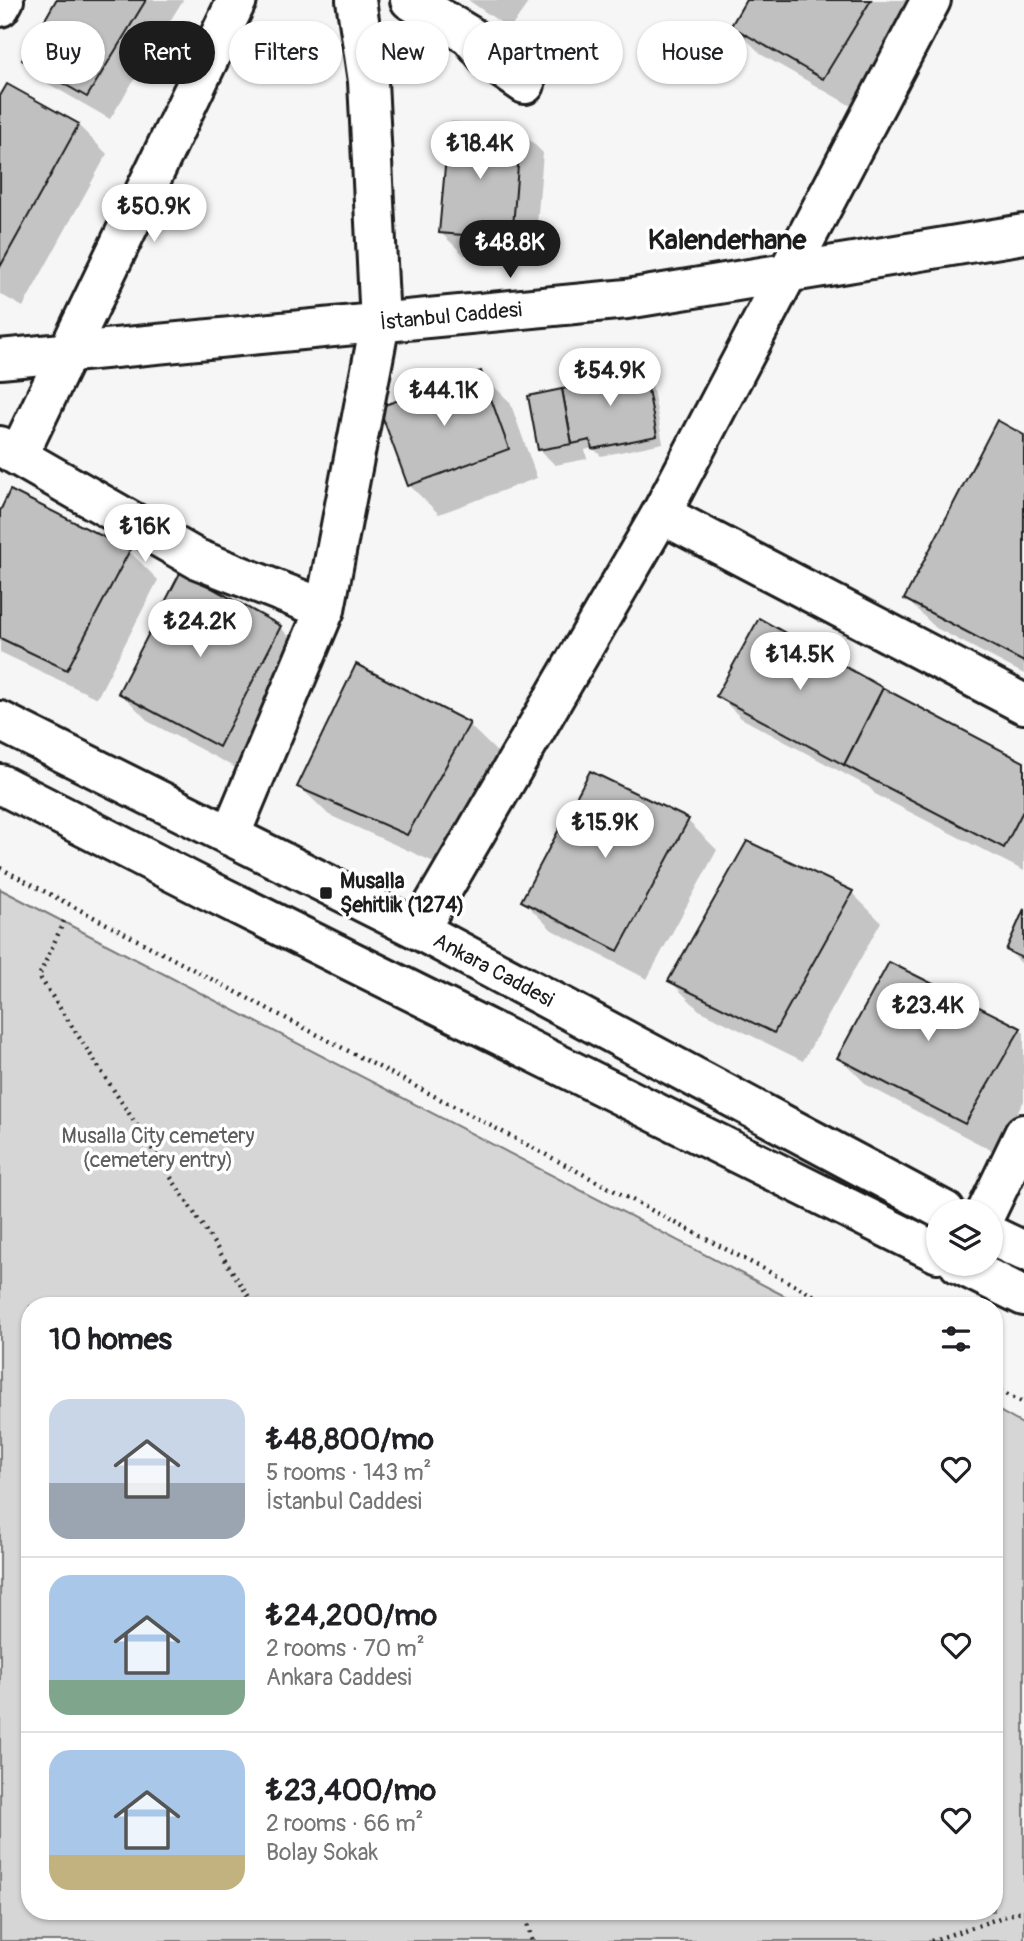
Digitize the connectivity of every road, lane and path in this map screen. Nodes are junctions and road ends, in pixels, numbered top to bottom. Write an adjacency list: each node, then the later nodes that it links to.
1 (4, 0): 6 (street)
2 (237, 0): 11 (street)
3 (356, 0): 10 (street)
4 (410, 0): 7 (street)
5 (932, 0): 9 (street)
6 (0, 7)
7 (463, 32)
8 (1024, 234): 9 (street, İstanbul Caddesi)
9 (788, 273): 10 (street, İstanbul Caddesi); 14 (street)
10 (380, 323): 11 (street, İstanbul Caddesi); 15 (street)
11 (70, 352): 12 (street, İstanbul Caddesi); 13 (street)
12 (0, 359)
13 (9, 451): 15 (street)
14 (662, 514): 16 (street); 22 (street)
15 (325, 609): 19 (street)
16 (1024, 704)
17 (0, 721): 19 (street, Ankara Caddesi)
18 (0, 784): 27 (street)
19 (230, 836): 22 (street, Ankara Caddesi)
20 (0, 868): 32 (path)
21 (64, 921): 31 (path)
22 (419, 930): 25 (street, Ankara Caddesi)
23 (1024, 1134): 24 (street)
24 (993, 1199)
25 (926, 1201)
26 (1003, 1241): 28 (street)
27 (926, 1247)
28 (1024, 1251)
29 (983, 1276): 30 (street)
30 (1024, 1296)
31 (249, 1297)
32 (817, 1297)
33 (1003, 1392): 34 (path)
34 (1024, 1403)
35 (1024, 1910): 36 (path)
36 (1003, 1917)
37 (526, 1920): 39 (path)
38 (994, 1920): 40 (path)
39 (532, 1941)
40 (931, 1941)

